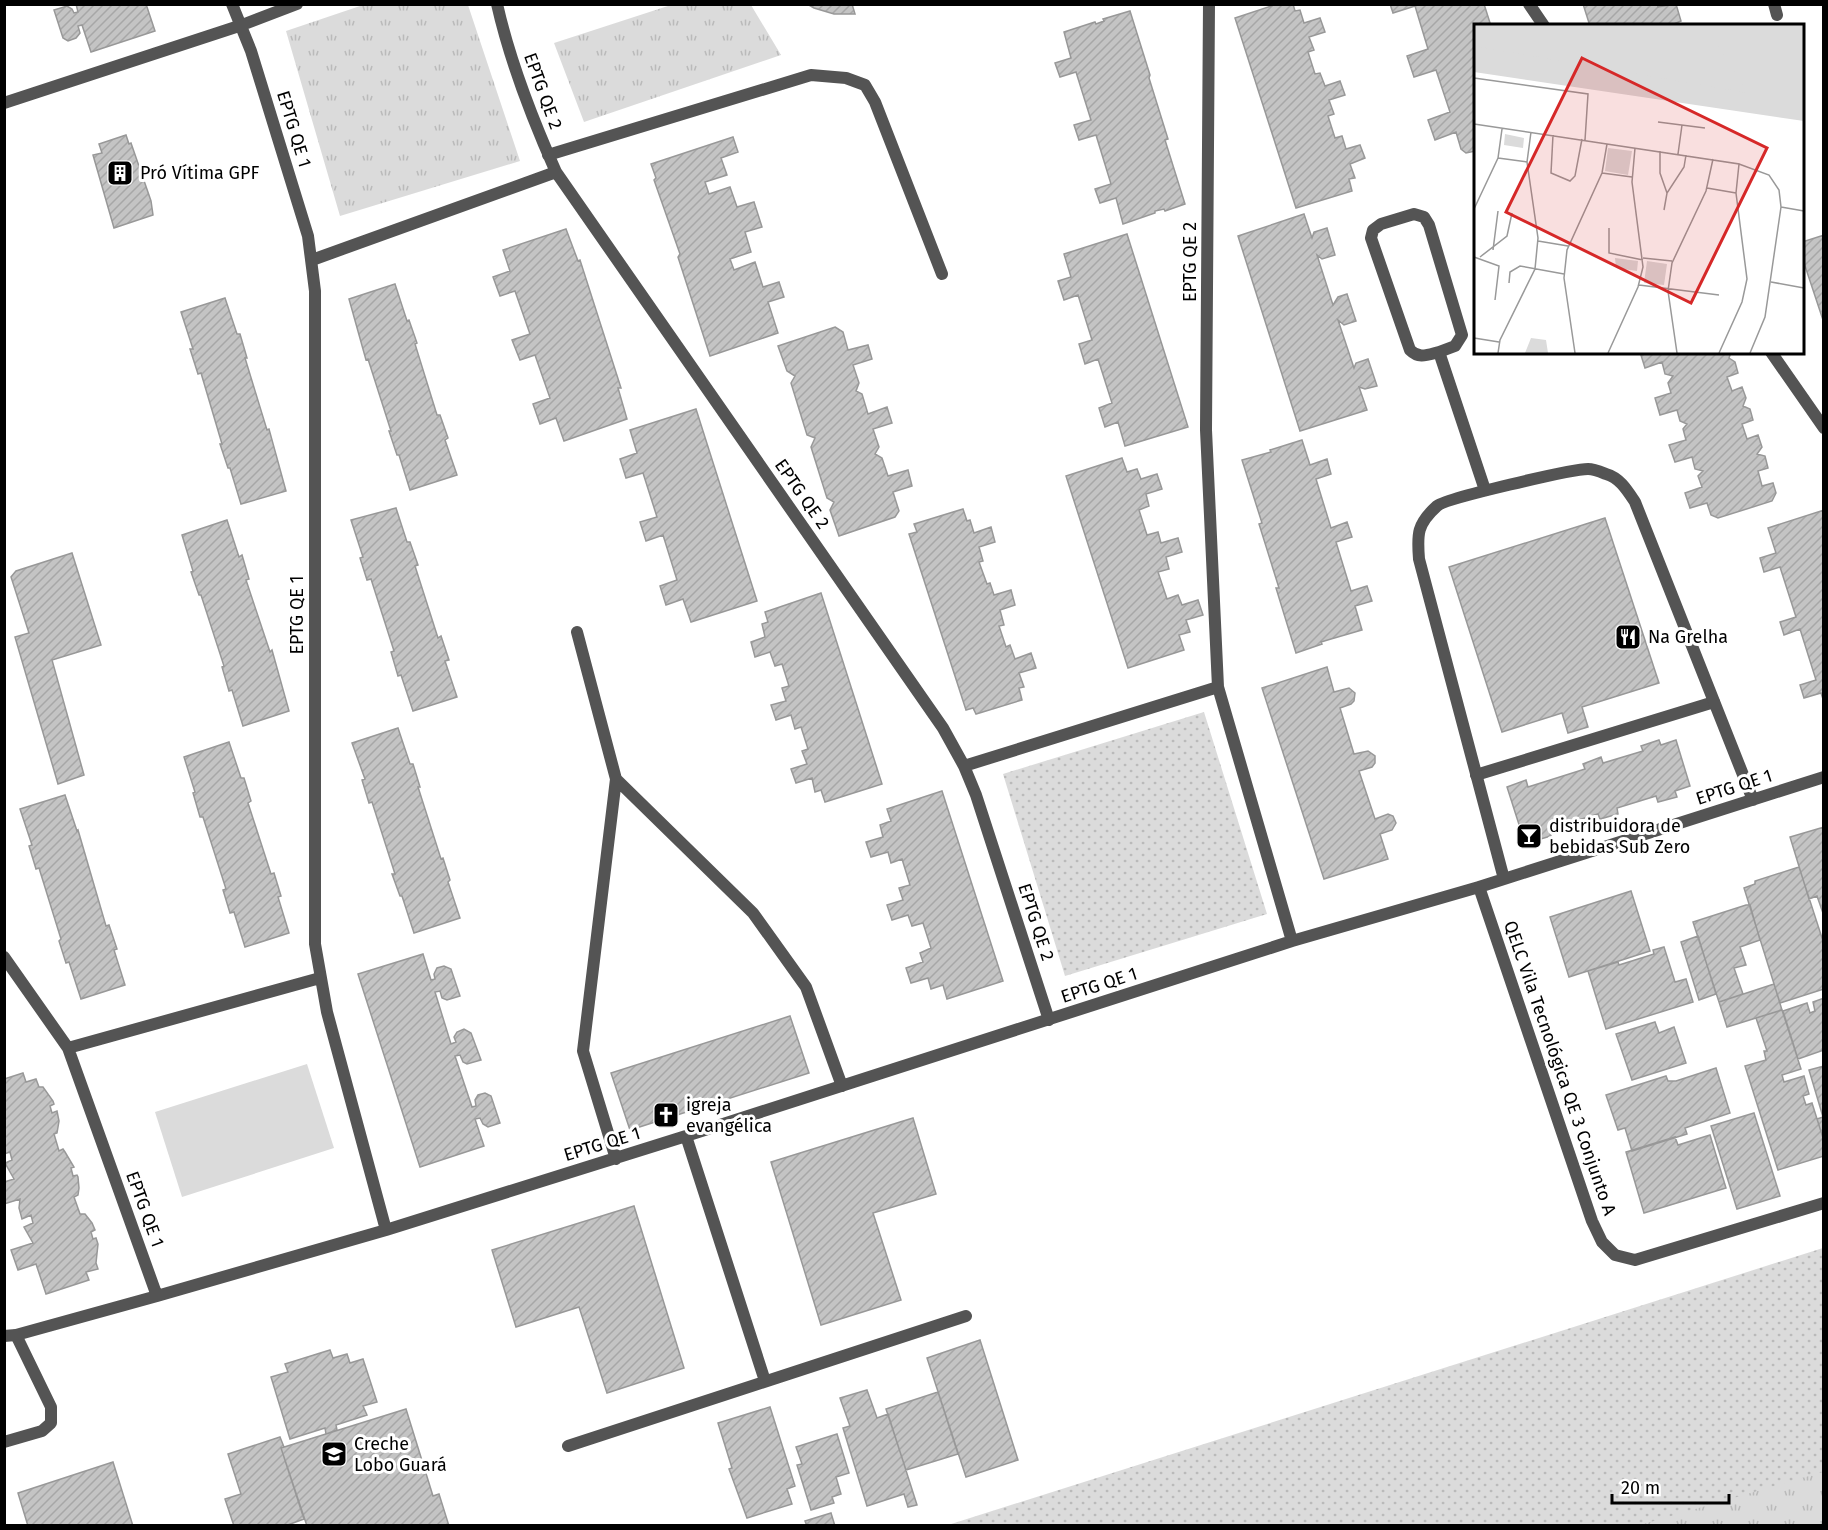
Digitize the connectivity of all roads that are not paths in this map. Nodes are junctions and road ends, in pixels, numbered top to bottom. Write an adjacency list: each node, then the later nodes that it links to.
1 (232, 4): 7 (street, EPTG QE 1)
2 (297, 4): 7 (street)
3 (496, 4): 9 (street, EPTG QE 2)
4 (1209, 4): 18 (street, EPTG QE 2)
5 (1529, 4): 6 (street)
6 (1543, 24)
7 (242, 25): 8 (street); 11 (street, EPTG QE 1)
8 (4, 103)
9 (548, 155): 10 (street, EPTG QE 2); 12 (street)
10 (556, 172): 11 (street); 20 (street, EPTG QE 2)
11 (312, 260): 29 (street, EPTG QE 1)
12 (942, 274)
13 (1439, 352): 13 (street); 16 (street)
14 (1772, 354): 15 (street)
15 (1824, 428)
16 (1485, 490): 19 (street); 21 (street)
17 (577, 632): 23 (street)
18 (1218, 687): 20 (street); 27 (street, EPTG QE 2)
19 (1714, 702): 21 (street); 24 (street)
20 (964, 766): 30 (street, EPTG QE 2)
21 (1476, 775): 25 (street)
22 (1824, 777): 24 (street, EPTG QE 1)
23 (616, 779): 32 (street); 34 (street)
24 (1753, 800): 25 (street, EPTG QE 1)
25 (1504, 879): 26 (street, EPTG QE 1)
26 (1479, 887): 27 (street, EPTG QE 1); 35 (street, QELC Vila Tecnológica QE 3 Conjunto A)
27 (1292, 941): 30 (street, EPTG QE 1)
28 (4, 957): 31 (street, EPTG QE 1)
29 (320, 978): 31 (street); 36 (street, EPTG QE 1)
30 (1049, 1020): 32 (street, EPTG QE 1)
31 (68, 1048): 37 (street, EPTG QE 1)
32 (842, 1086): 33 (street, EPTG QE 1)
33 (686, 1136): 34 (street, EPTG QE 1); 40 (street)
34 (615, 1159): 36 (street, EPTG QE 1)
35 (1824, 1203)
36 (386, 1230): 37 (street, EPTG QE 1)
37 (157, 1296): 39 (street)
38 (966, 1316): 40 (street)
39 (10, 1335): 41 (street)
40 (765, 1381): 42 (street)
41 (4, 1442)
42 (568, 1446)

